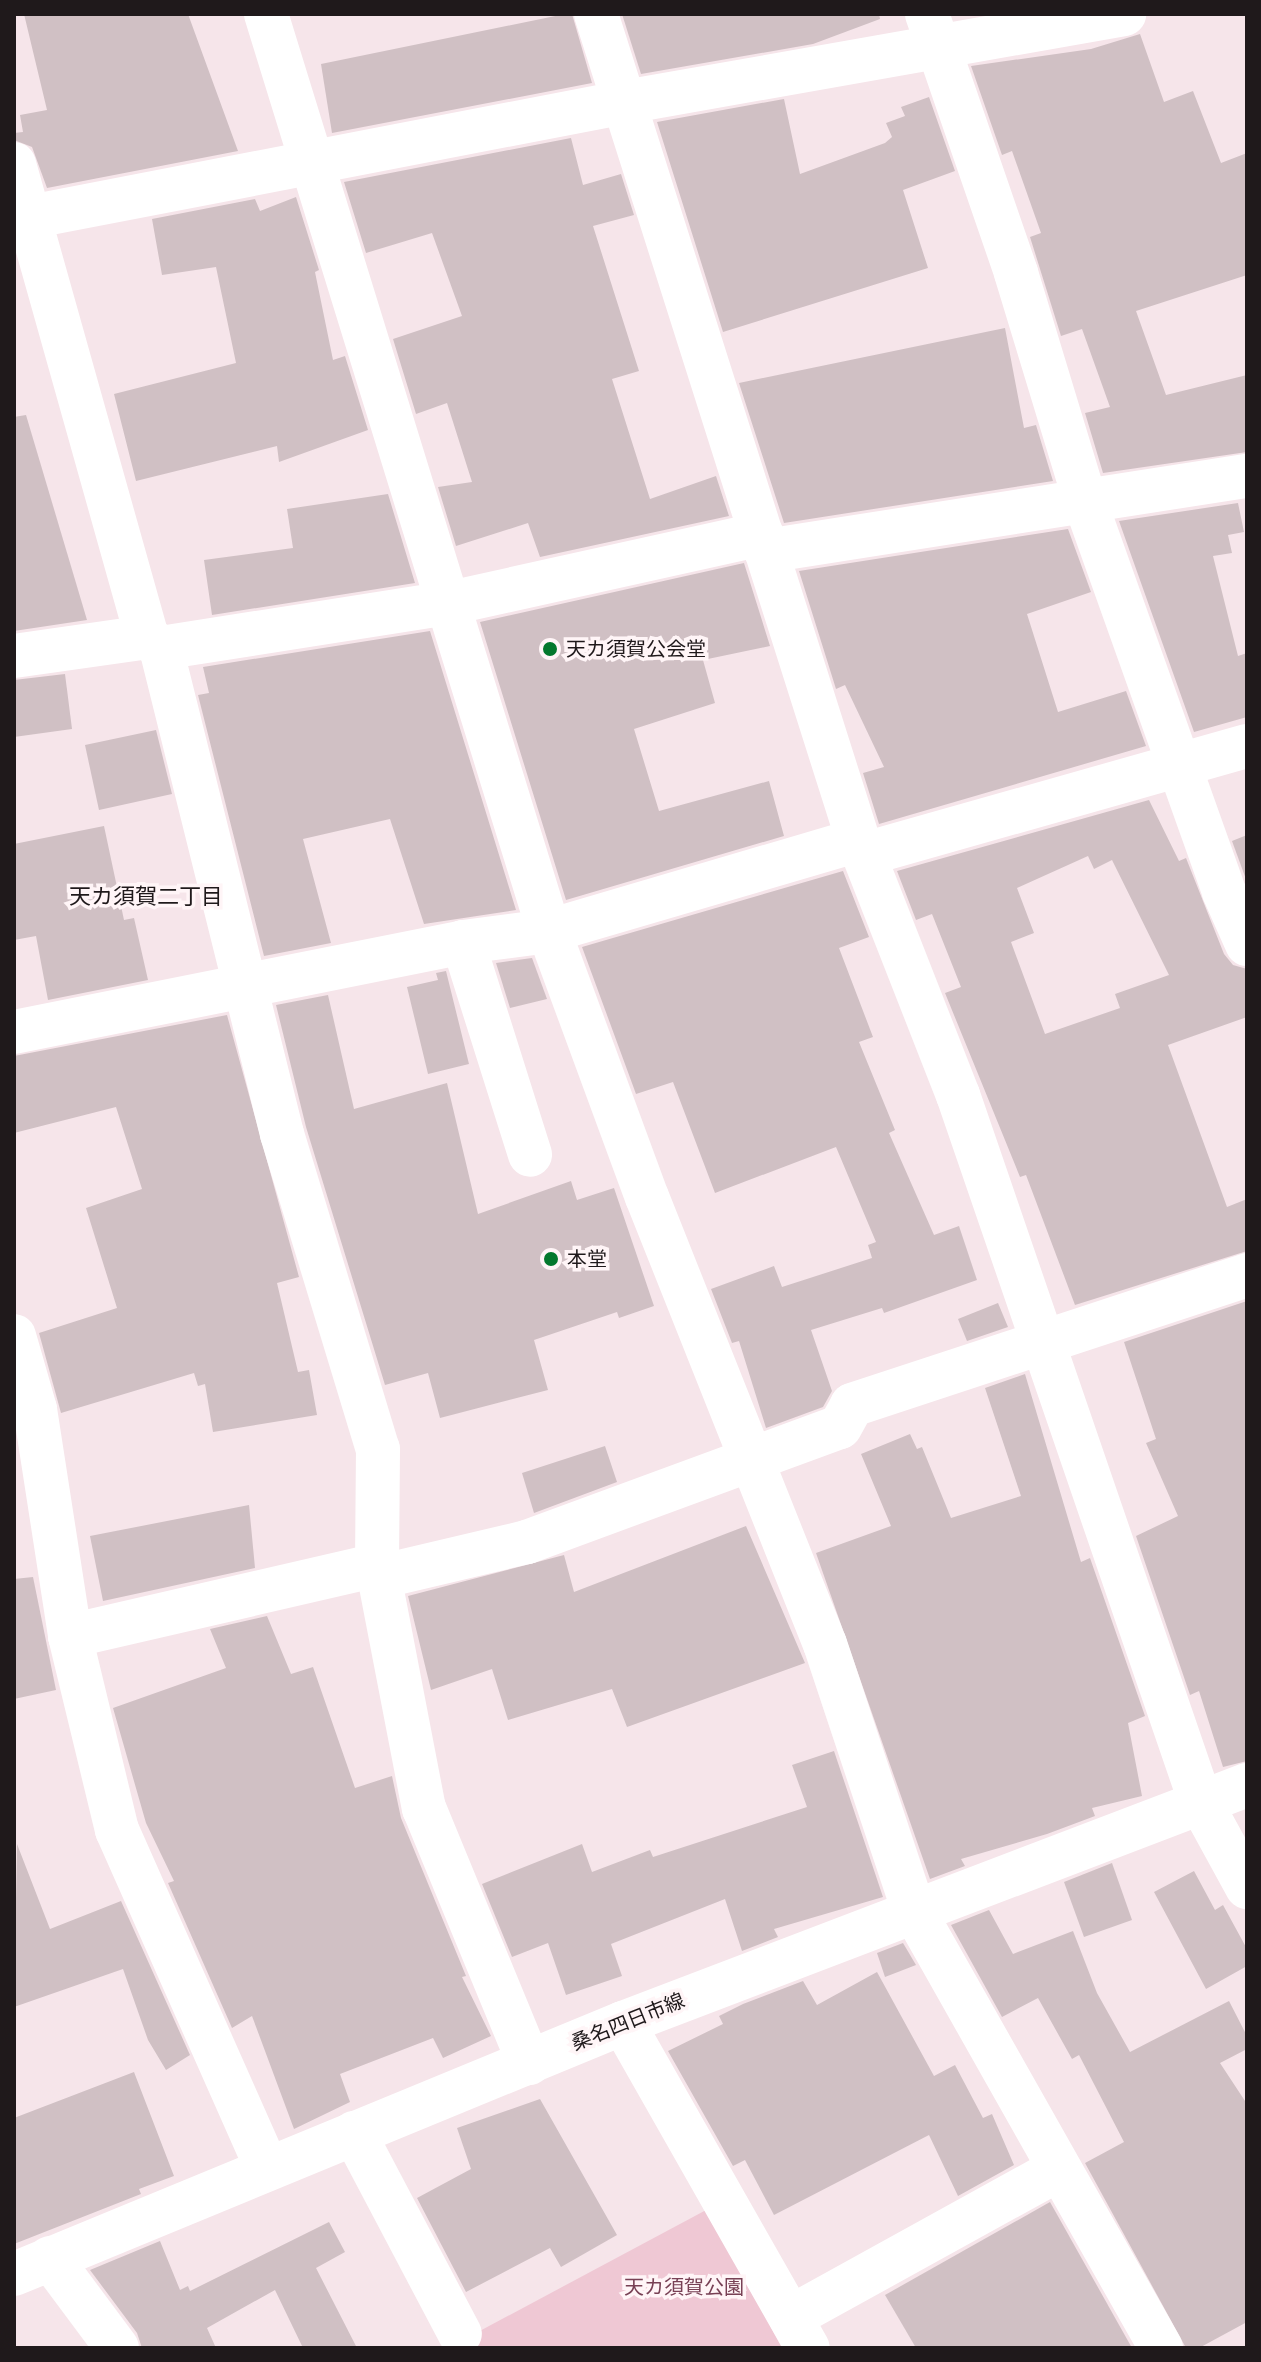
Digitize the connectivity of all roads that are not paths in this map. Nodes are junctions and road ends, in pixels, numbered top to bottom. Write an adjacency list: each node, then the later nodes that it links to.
1 (266, 14): 7 (street)
2 (596, 14): 5 (street)
3 (1124, 14): 4 (street)
4 (933, 31): 5 (street); 10 (street)
5 (625, 102): 7 (street); 11 (street)
6 (14, 164): 8 (street)
7 (313, 164): 8 (street); 12 (street)
8 (22, 218): 13 (street)
9 (1247, 476): 10 (street)
10 (1086, 504): 11 (street); 16 (street)
11 (763, 543): 12 (street); 17 (street)
12 (450, 603): 13 (street); 18 (street)
13 (154, 642): 14 (street); 21 (street)
14 (14, 656)
15 (1247, 746): 16 (street)
16 (1179, 766): 17 (street); 20 (street)
17 (862, 847): 18 (street); 26 (street)
18 (549, 931): 19 (street); 27 (street)
19 (463, 942): 21 (street); 23 (street)
20 (1247, 944)
21 (244, 987): 22 (street); 28 (street)
22 (14, 1032)
23 (530, 1155)
24 (1247, 1275): 26 (street)
25 (14, 1336): 29 (street)
26 (1039, 1342): 27 (street); 31 (street)
27 (752, 1456): 28 (street); 33 (street)
28 (378, 1571): 29 (street); 35 (street)
29 (70, 1636): 37 (street)
30 (1247, 1785): 31 (street, 桑名四日市線)
31 (1201, 1803): 32 (street); 33 (street, 桑名四日市線)
32 (1247, 1887)
33 (914, 1911): 34 (street, 桑名四日市線); 38 (street)
34 (623, 2023): 35 (street, 桑名四日市線); 40 (street)
35 (529, 2063): 36 (street, 桑名四日市線)
36 (354, 2133): 37 (street, 桑名四日市線); 41 (street)
37 (267, 2168): 39 (street, 桑名四日市線)
38 (1059, 2169): 40 (street); 43 (street)
39 (32, 2266): 42 (street)
40 (799, 2332)
41 (460, 2334)
42 (117, 2348)
43 (1161, 2348)

